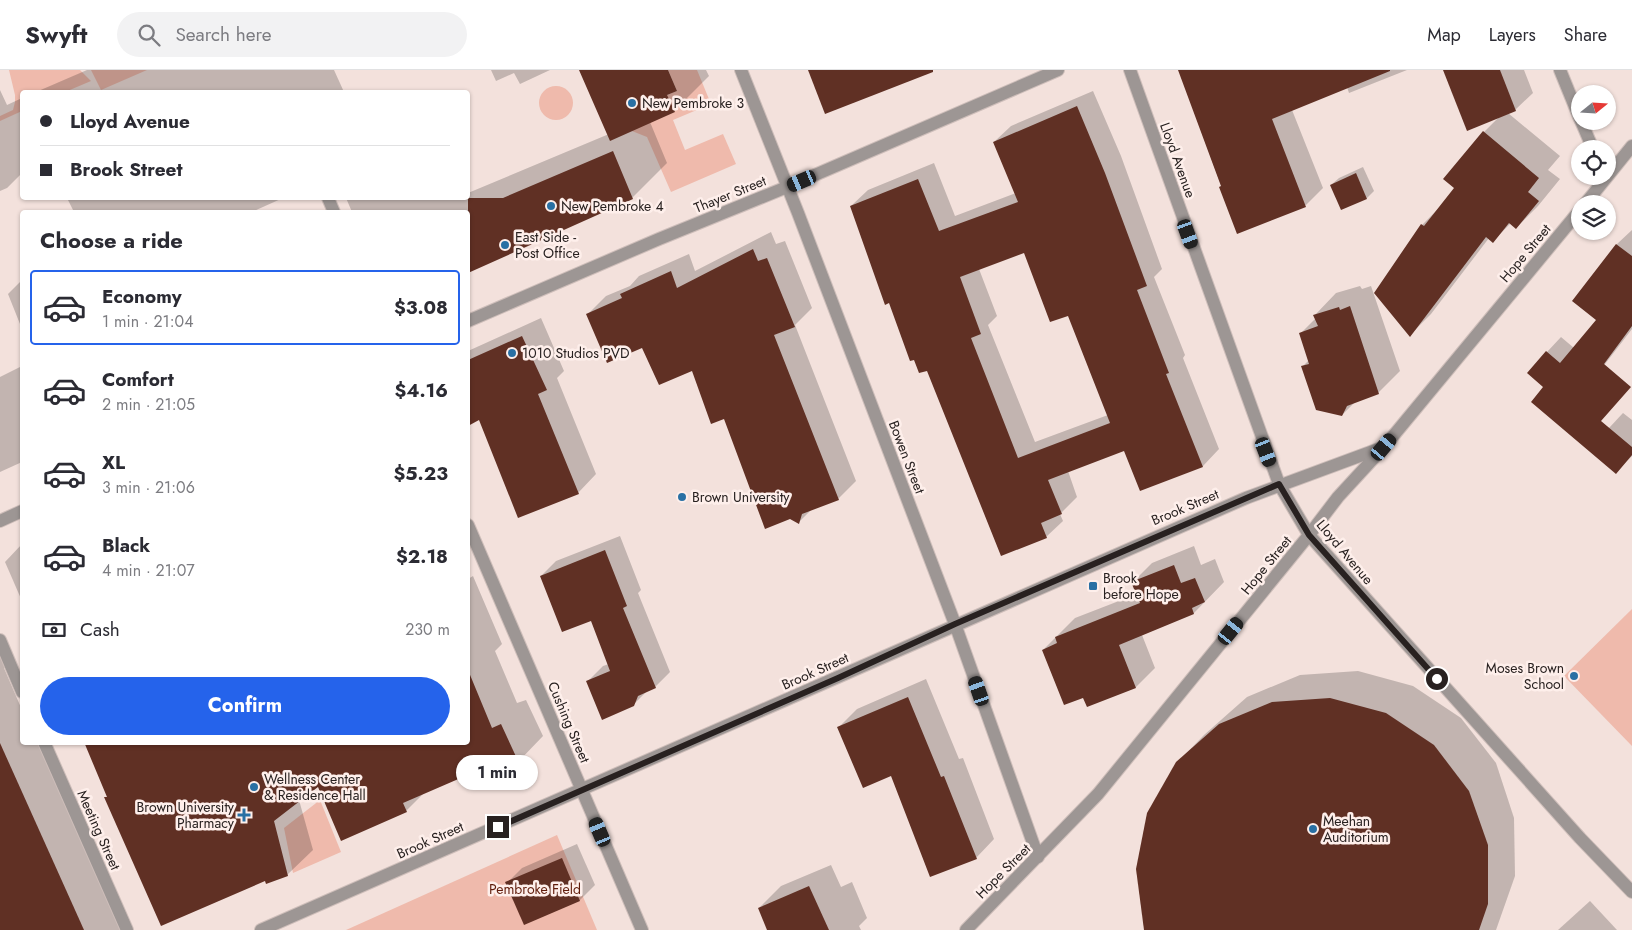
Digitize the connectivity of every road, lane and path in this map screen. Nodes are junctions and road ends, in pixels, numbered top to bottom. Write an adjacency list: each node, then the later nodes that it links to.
1 (741, 70): 8 (street, Bowen Street)
2 (1058, 70): 8 (street, Thayer Street)
3 (1130, 70): 12 (street, Lloyd Avenue)
4 (1560, 70): 5 (street)
5 (1571, 98)
6 (1632, 146): 7 (street)
7 (1616, 163)
8 (787, 187): 10 (street, Thayer Street); 17 (street, Bowen Street)
9 (1571, 221): 11 (street, Hope Street)
10 (470, 320)
11 (1384, 447): 12 (street, Brook Street); 16 (street, Hope Street)
12 (1279, 484): 16 (street, Lloyd Avenue); 17 (street, Brook Street)
13 (20, 512): 14 (street)
14 (0, 521)
15 (470, 531): 21 (street, Cushing Street)
16 (1309, 535): 22 (street, Hope Street); 23 (street, Lloyd Avenue)
17 (955, 624): 21 (street, Brook Street); 22 (street, Bowen Street)
18 (0, 640): 19 (street)
19 (20, 687)
20 (45, 745): 24 (street, Meeting Street)
21 (582, 790): 25 (street, Brook Street); 26 (street, Cushing Street)
22 (1038, 857): 27 (street, Hope Street)
23 (1632, 892)
24 (127, 930)
25 (261, 930)
26 (642, 930)
27 (966, 930)

